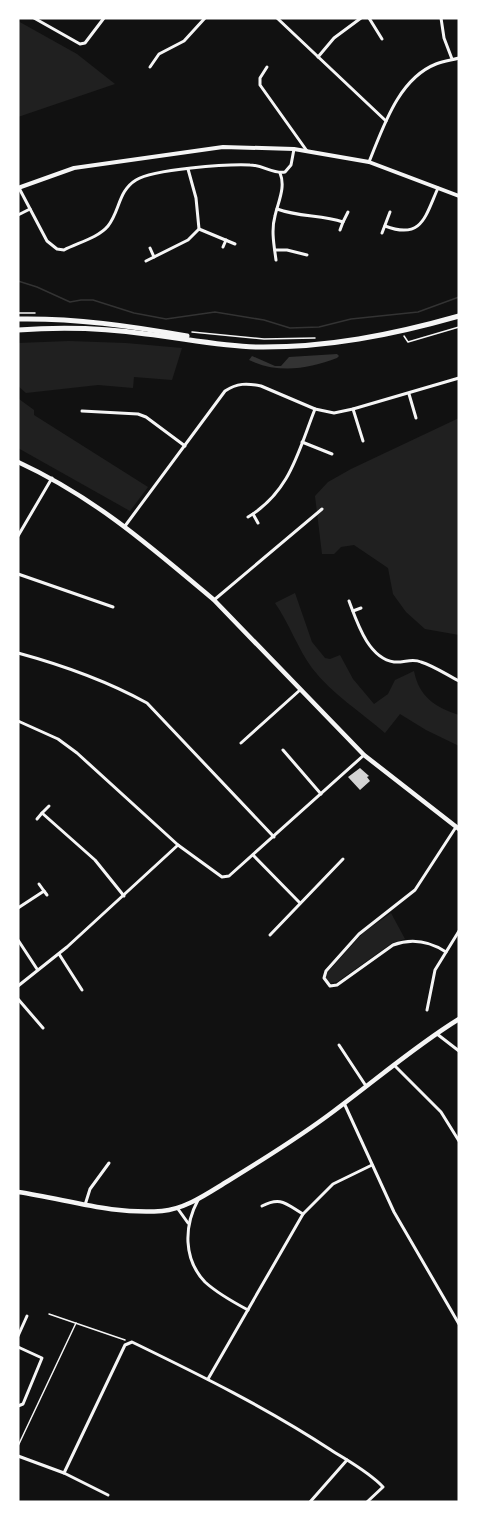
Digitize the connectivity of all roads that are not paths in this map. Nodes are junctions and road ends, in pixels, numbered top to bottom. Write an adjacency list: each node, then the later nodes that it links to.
1 (34, 18): 2 (street)
2 (104, 18)
3 (205, 18): 12 (street)
4 (277, 18): 9 (street)
5 (361, 18): 9 (street)
6 (369, 18): 8 (street)
7 (441, 18): 11 (street)
8 (382, 39)
9 (317, 57): 14 (street)
10 (459, 58): 11 (street)
11 (453, 60): 14 (street)
12 (150, 67)
13 (267, 67): 16 (street)
14 (386, 121): 17 (street)
15 (294, 149): 16 (street); 19 (street); 20 (street)
16 (307, 151): 17 (street)
17 (369, 162): 21 (street)
18 (189, 169): 19 (street); 24 (street); 30 (street)
19 (280, 173): 23 (street)
20 (19, 188): 24 (street)
21 (438, 188): 22 (street); 29 (street)
22 (459, 196)
23 (277, 209): 28 (street); 37 (street)
24 (30, 210): 27 (street)
25 (348, 212): 28 (street)
26 (390, 212): 29 (street)
27 (18, 215)
28 (343, 222): 31 (street)
29 (385, 226): 32 (street)
30 (199, 228): 33 (street); 39 (street)
31 (340, 230)
32 (382, 233)
33 (226, 240): 34 (street); 35 (street)
34 (235, 244)
35 (223, 247)
36 (150, 249): 39 (street)
37 (275, 250): 38 (street); 40 (street)
38 (307, 255)
39 (154, 257): 41 (street)
40 (276, 260)
41 (146, 261)
42 (459, 316): 45 (highway)
43 (18, 319): 45 (highway)
44 (18, 330): 45 (highway)
45 (278, 346)
46 (459, 378): 47 (street)
47 (409, 393): 49 (street); 51 (street)
48 (315, 409): 49 (street); 53 (street); 54 (street)
49 (353, 409): 52 (street)
50 (81, 411): 54 (street)
51 (416, 418)
52 (363, 441)
53 (302, 442): 55 (street); 59 (street)
54 (185, 446): 62 (street)
55 (332, 454)
56 (18, 462): 57 (main road)
57 (52, 478): 62 (main road); 63 (street)
58 (322, 509): 65 (street)
59 (253, 514): 60 (street); 61 (street)
60 (248, 517)
61 (258, 523)
62 (125, 526): 65 (main road)
63 (18, 536)
64 (18, 574): 67 (street)
65 (214, 600): 72 (main road)
66 (349, 601): 69 (street)
67 (113, 607)
68 (360, 608): 69 (street)
69 (353, 611): 71 (street)
70 (18, 653): 82 (street)
71 (459, 681)
72 (301, 689): 74 (street); 76 (main road)
73 (18, 721): 83 (street)
74 (241, 743)
75 (283, 750): 77 (street)
76 (364, 755): 77 (street); 81 (main road)
77 (321, 794): 82 (street)
78 (49, 806): 79 (street)
79 (42, 813): 80 (street); 89 (street)
80 (37, 819)
81 (457, 828): 95 (street)
82 (274, 837): 84 (street)
83 (178, 845): 84 (street); 89 (street)
84 (253, 855): 90 (street)
85 (344, 859): 90 (street)
86 (39, 885): 87 (street)
87 (44, 891): 88 (street); 91 (street)
88 (47, 895)
89 (124, 896): 96 (street)
90 (300, 904): 93 (street)
91 (18, 908)
92 (459, 931): 95 (street)
93 (270, 935)
94 (18, 940): 97 (street)
95 (446, 952): 101 (street)
96 (59, 954): 97 (street); 99 (street)
97 (37, 969): 98 (street)
98 (18, 986)
99 (82, 990)
100 (18, 999): 103 (street)
101 (427, 1010)
102 (459, 1019): 104 (main road)
103 (43, 1028)
104 (436, 1033): 106 (street); 107 (main road)
105 (339, 1045): 108 (street)
106 (459, 1051)
107 (393, 1064): 108 (main road); 110 (street)
108 (366, 1086): 109 (main road)
109 (344, 1103): 112 (street); 114 (main road)
110 (459, 1141)
111 (110, 1163): 115 (street)
112 (372, 1164): 118 (street); 122 (street)
113 (18, 1191): 115 (main road)
114 (199, 1198): 117 (main road); 119 (street)
115 (86, 1205): 117 (main road)
116 (262, 1206): 118 (street)
117 (177, 1208): 119 (street)
118 (303, 1214): 120 (street)
119 (188, 1223): 120 (street)
120 (248, 1310): 125 (street)
121 (27, 1316): 123 (street)
122 (459, 1323)
123 (18, 1336)
124 (18, 1347): 126 (street)
125 (208, 1379): 128 (street); 129 (street)
126 (19, 1407)
127 (18, 1456): 129 (street)
128 (347, 1460): 131 (street); 132 (street)
129 (64, 1473): 130 (street)
130 (108, 1495)
131 (310, 1502)
132 (368, 1502)

